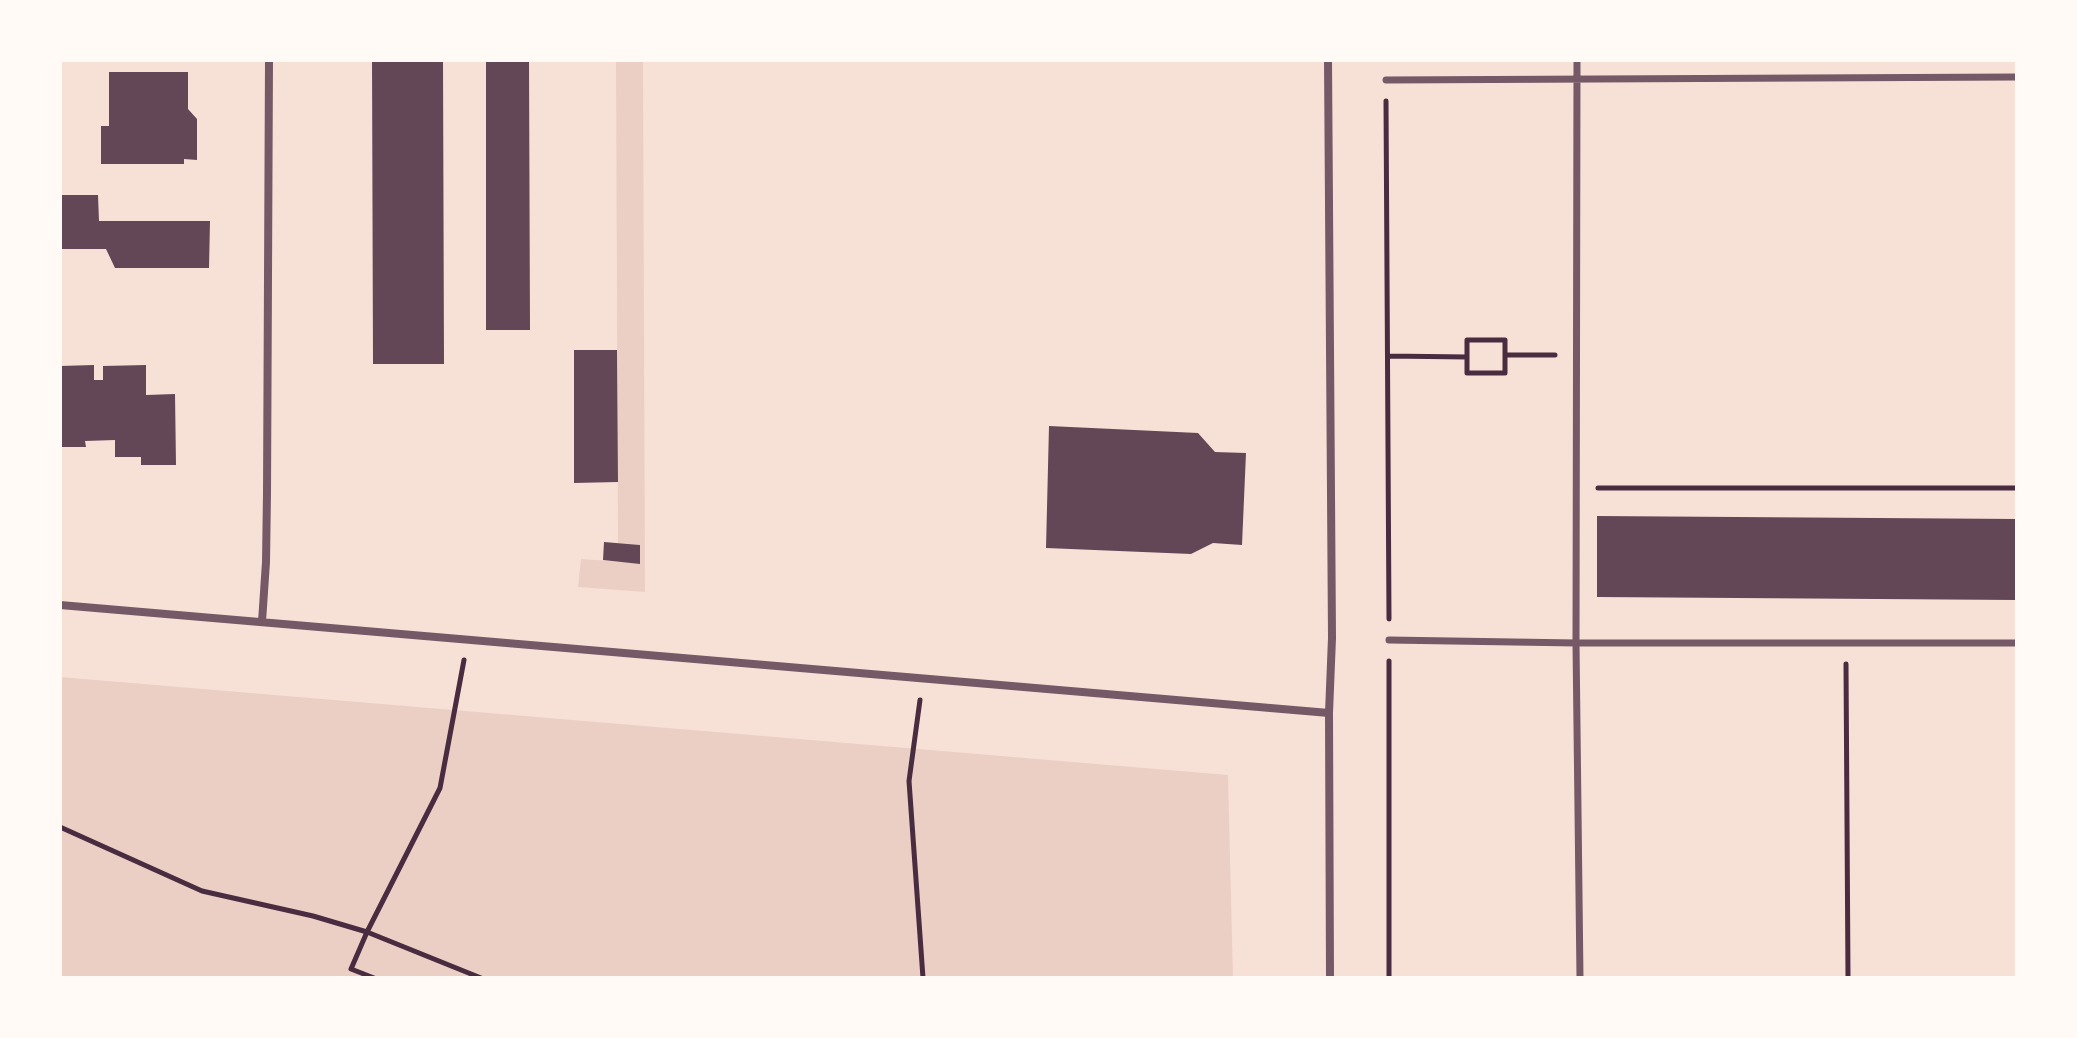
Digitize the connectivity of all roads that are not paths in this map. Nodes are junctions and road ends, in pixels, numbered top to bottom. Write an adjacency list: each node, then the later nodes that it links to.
1 (269, 60): 8 (street)
2 (1328, 60): 12 (street)
3 (1577, 60): 5 (street)
4 (2017, 77): 5 (street)
5 (1577, 79): 6 (street); 10 (street)
6 (1386, 80)
7 (60, 605): 8 (street)
8 (262, 622): 12 (street)
9 (1389, 640): 10 (street)
10 (1576, 643): 11 (street); 14 (street)
11 (2017, 643)
12 (1329, 713): 13 (street)
13 (1330, 978)
14 (1580, 978)

